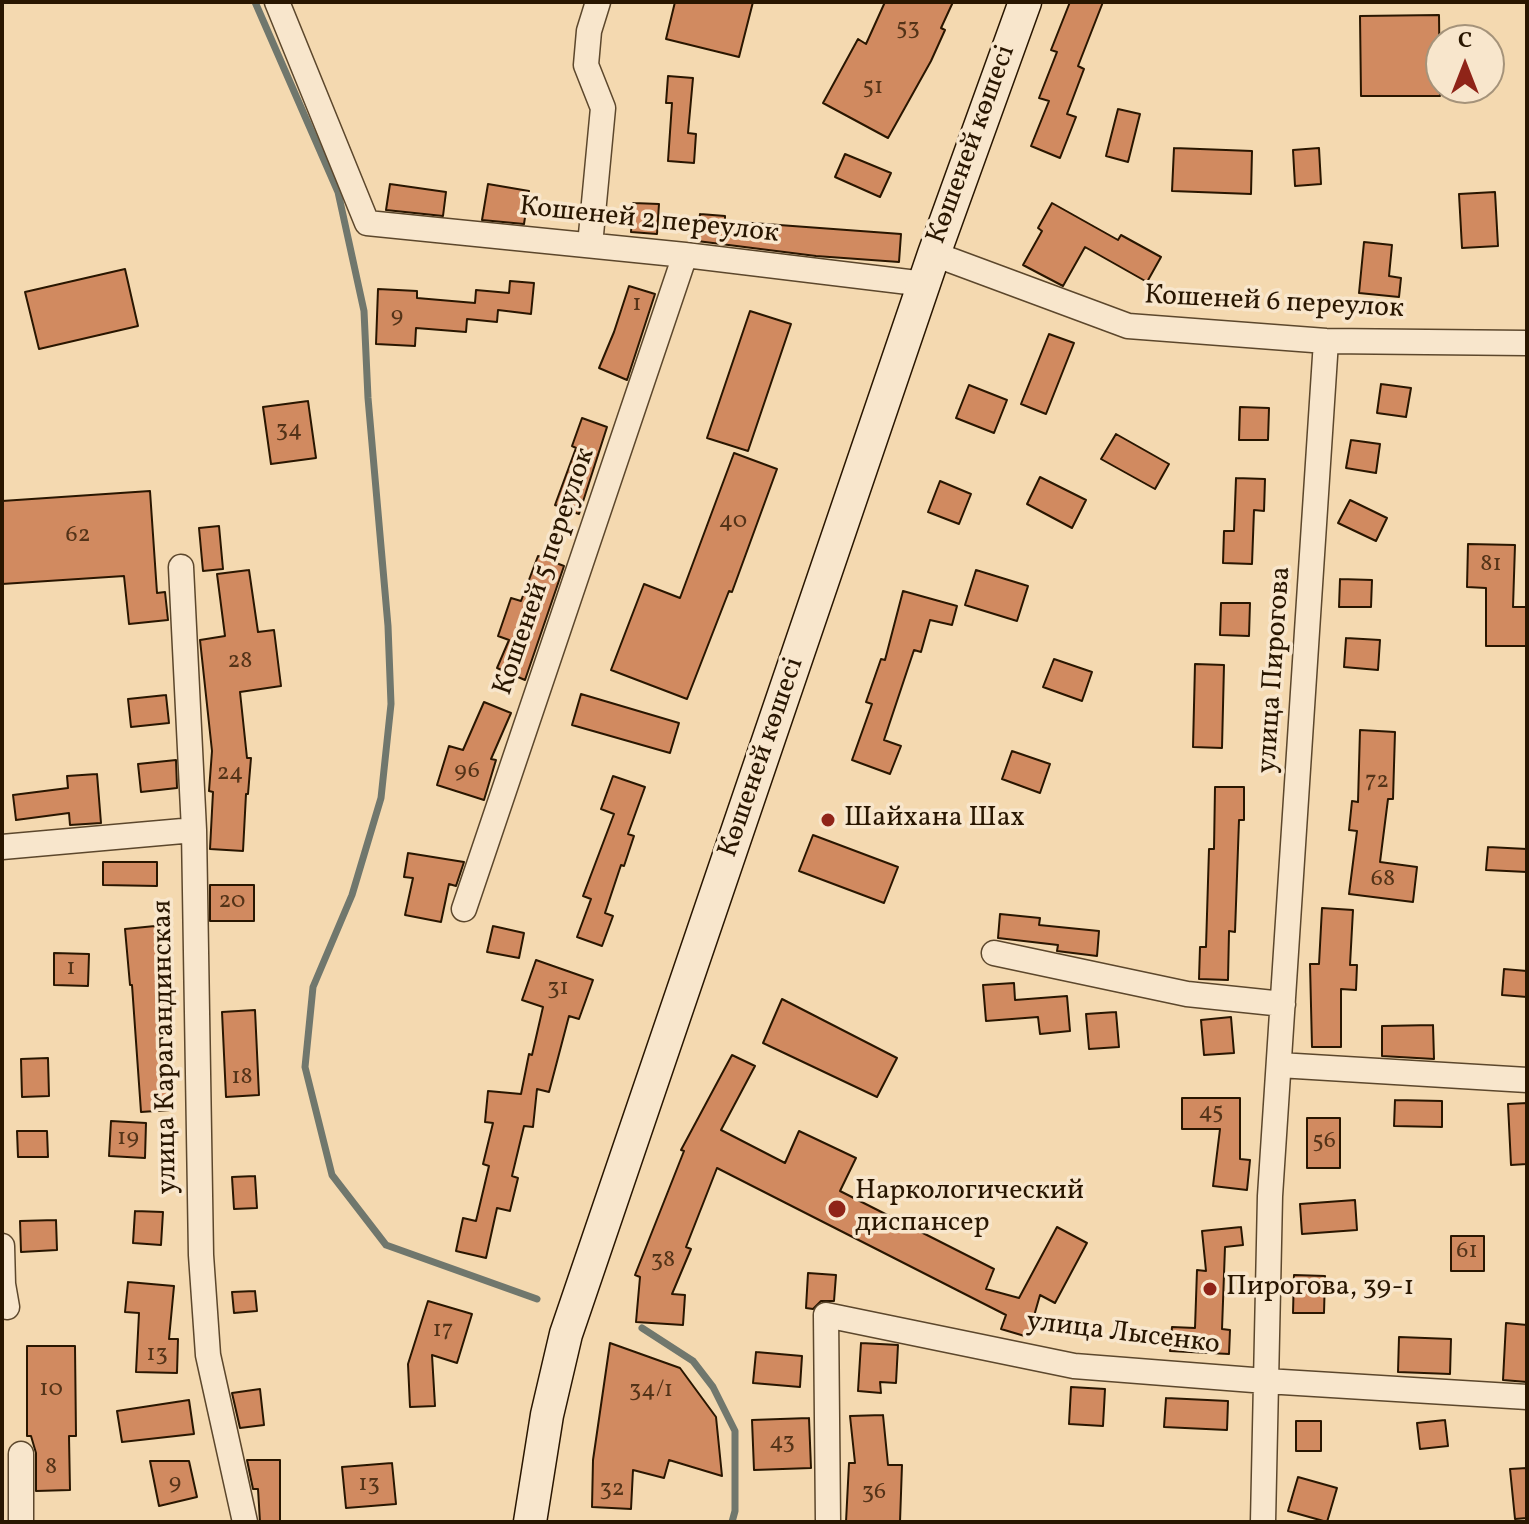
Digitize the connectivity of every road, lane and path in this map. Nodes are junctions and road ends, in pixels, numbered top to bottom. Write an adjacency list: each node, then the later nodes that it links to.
1 (277, 2): 4 (street, Кошеней 2 переулок)
2 (598, 2): 4 (street)
3 (1025, 2): 6 (main road, Көшеней көшесі)
4 (590, 245): 5 (street, Кошеней 2 переулок)
5 (685, 255): 6 (street, Кошеней 2 переулок); 12 (street, Кошеней 5 переулок)
6 (930, 269): 7 (street, Кошеней 6 переулок); 24 (main road, Көшеней көшесі)
7 (1326, 341): 8 (street, Кошеней 6 переулок); 14 (street, улица Пирогова)
8 (1527, 343)
9 (181, 567): 10 (street, улица Карагандинская)
10 (194, 830): 11 (street); 23 (street, улица Карагандинская)
11 (2, 847)
12 (464, 909)
13 (994, 953): 14 (street)
14 (1283, 1004): 15 (street, улица Пирогова)
15 (1279, 1065): 16 (street); 19 (street, улица Пирогова)
16 (1527, 1080)
17 (2, 1246): 18 (street)
18 (7, 1307)
19 (1266, 1381): 20 (street, улица Лысенко); 25 (street, улица Лысенко); 26 (street, улица Пирогова)
20 (1527, 1397)
21 (21, 1454): 22 (street)
22 (21, 1522)
23 (245, 1522)
24 (530, 1522)
25 (828, 1522)
26 (1263, 1522)

